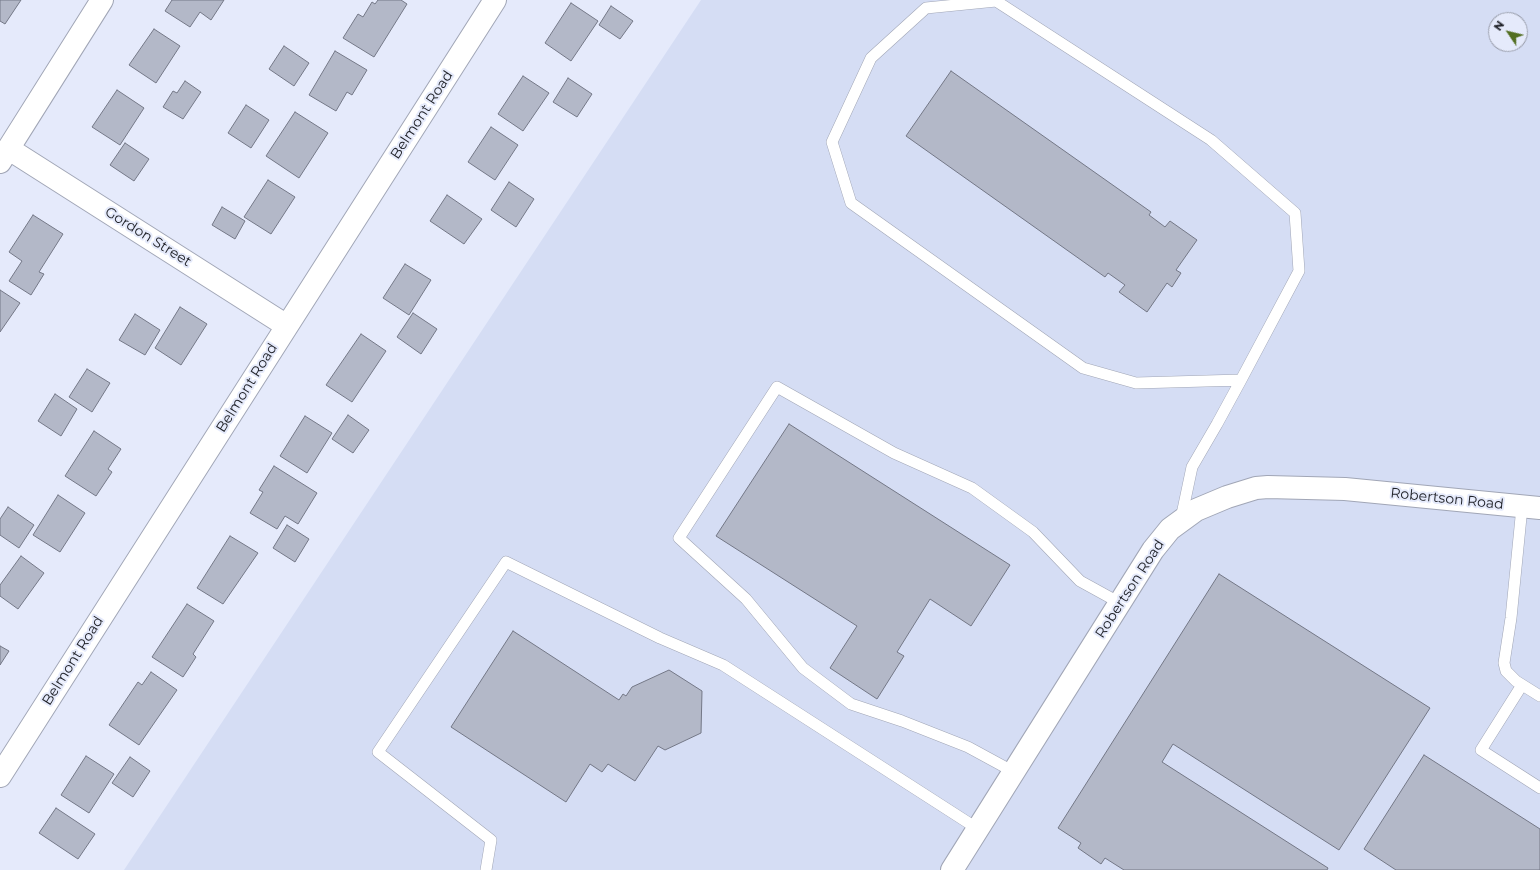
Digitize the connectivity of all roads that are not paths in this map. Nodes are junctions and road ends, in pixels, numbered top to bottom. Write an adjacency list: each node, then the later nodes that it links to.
1 (102, 0): 3 (street)
2 (496, 0): 4 (street, Belmont Road)
3 (4, 155): 4 (street, Gordon Street)
4 (287, 326): 12 (street, Belmont Road)
5 (1241, 380): 5 (lane); 7 (lane)
6 (1531, 508): 7 (street, Robertson Road); 9 (lane)
7 (1181, 520): 8 (street, Robertson Road)
8 (1120, 603): 11 (street, Robertson Road); 11 (lane)
9 (1522, 685): 10 (lane); 13 (lane)
10 (1540, 696)
11 (1014, 772): 14 (street, Robertson Road)
12 (0, 776)
13 (1540, 788)
14 (978, 828): 15 (lane); 16 (street, Robertson Road)
15 (486, 870)
16 (952, 870)

